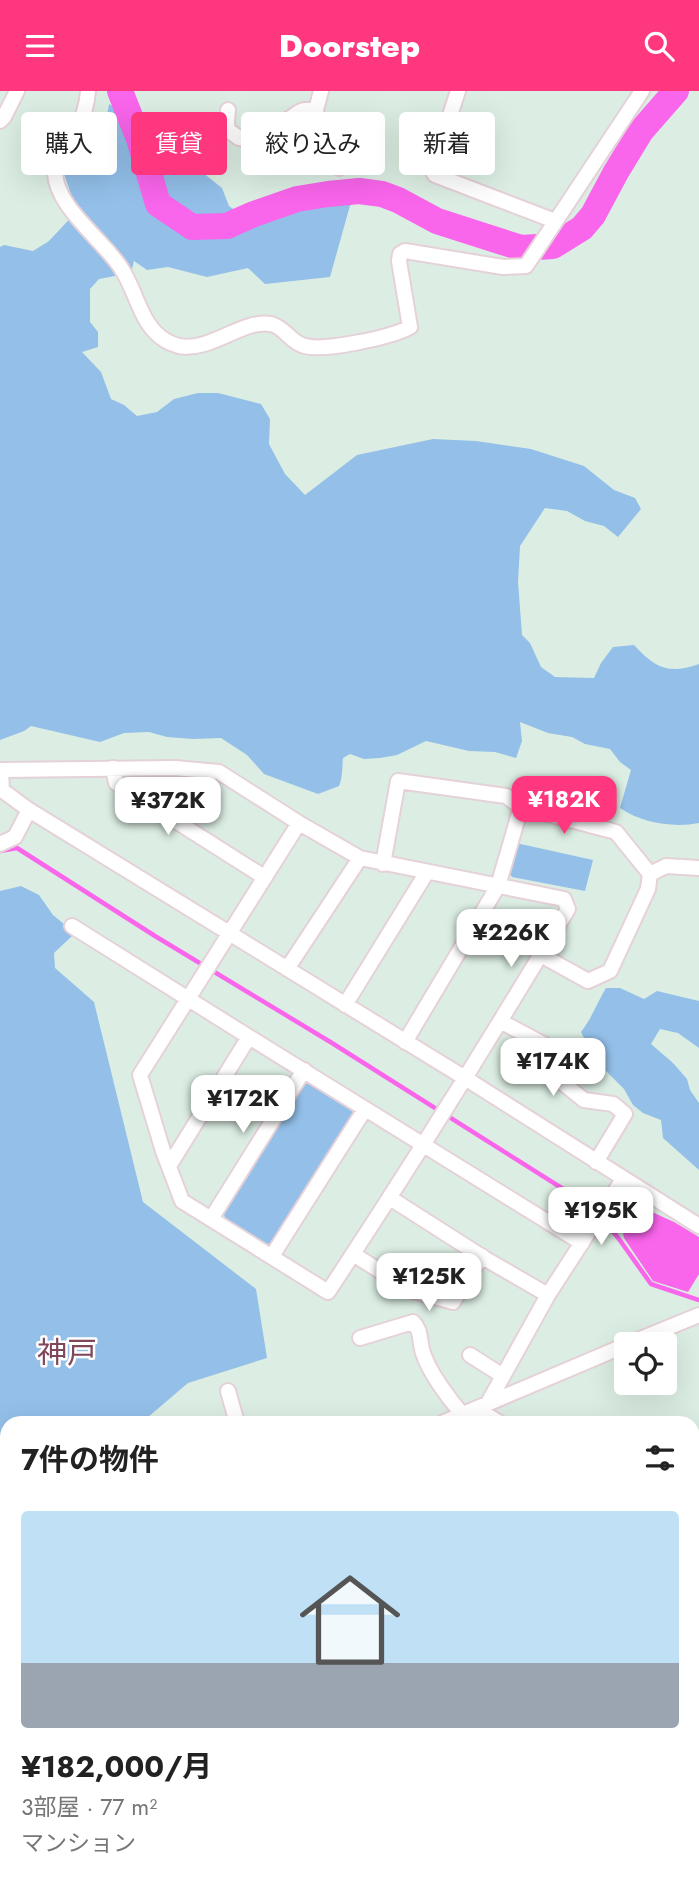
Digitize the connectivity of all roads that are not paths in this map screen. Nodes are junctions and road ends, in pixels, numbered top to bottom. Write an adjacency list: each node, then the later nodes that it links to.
1 (17, 91): 8 (street)
2 (88, 91): 9 (street)
3 (321, 91): 7 (street)
4 (458, 91): 9 (street)
5 (642, 91): 9 (street)
6 (228, 110): 7 (street)
7 (316, 110)
8 (0, 121)
9 (555, 221)
10 (113, 768): 12 (street); 13 (street); 20 (street)
11 (521, 807): 16 (street); 19 (street); 21 (street)
12 (29, 810): 14 (street); 23 (street)
13 (299, 823): 15 (street); 20 (street)
14 (0, 845)
15 (360, 858): 16 (street); 25 (street)
16 (383, 863): 18 (street)
17 (699, 868): 19 (street)
18 (428, 872): 21 (street); 27 (street)
19 (650, 874): 24 (street)
20 (264, 877): 23 (street)
21 (498, 886): 24 (street); 30 (street)
22 (72, 926): 26 (street)
23 (229, 933): 25 (street); 26 (street)
24 (541, 955): 28 (street)
25 (287, 969): 27 (street)
26 (188, 998): 29 (street); 36 (street)
27 (345, 1005): 30 (street)
28 (500, 1021): 32 (street); 35 (street)
29 (249, 1037): 31 (street); 36 (street)
30 (405, 1042): 32 (street)
31 (304, 1070): 33 (street); 39 (street)
32 (465, 1078): 34 (street); 35 (street)
33 (365, 1109): 34 (street); 43 (street)
34 (423, 1145): 38 (street); 41 (street)
35 (596, 1162): 37 (street)
36 (169, 1166): 39 (street)
37 (623, 1179): 40 (street); 41 (street)
38 (390, 1198): 42 (street); 44 (street)
39 (211, 1219): 43 (street)
40 (699, 1226)
41 (582, 1243): 45 (street)
42 (353, 1254): 43 (street); 44 (street)
43 (272, 1256)
44 (482, 1256): 45 (street)
45 (548, 1295): 51 (street)
46 (699, 1315): 47 (street)
47 (657, 1332)
48 (360, 1338): 54 (street)
49 (614, 1350): 53 (street)
50 (470, 1355): 51 (street)
51 (503, 1376): 53 (street)
52 (228, 1391): 55 (street)
53 (484, 1405): 54 (street); 57 (street)
54 (462, 1414): 56 (street)
55 (235, 1416)
56 (458, 1416)
57 (488, 1416)

